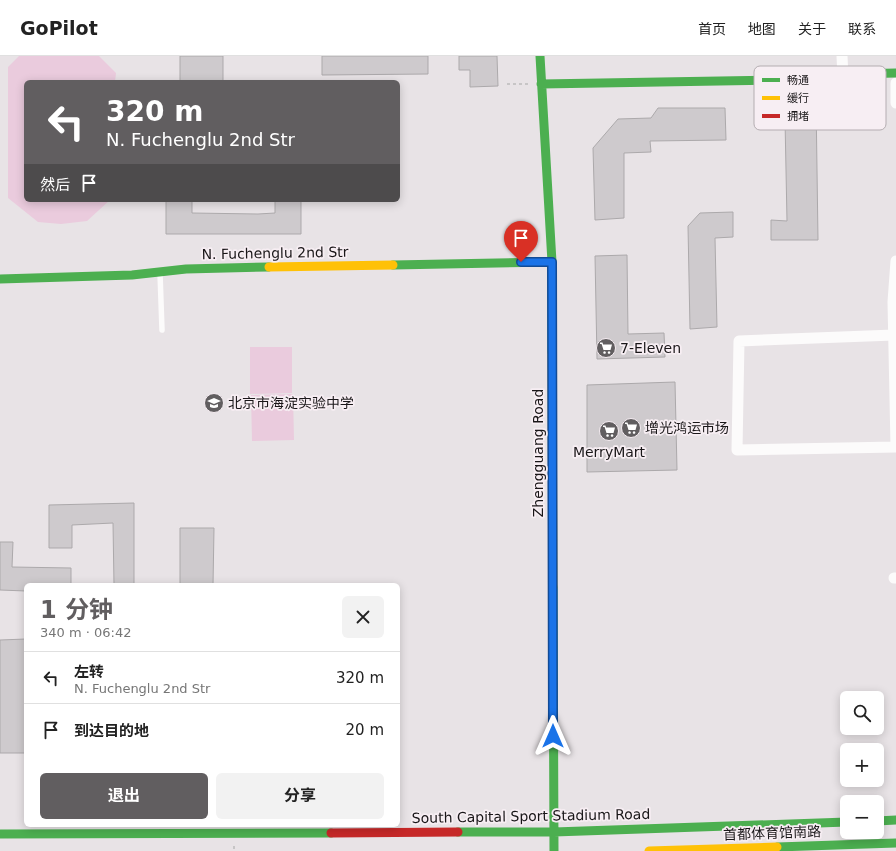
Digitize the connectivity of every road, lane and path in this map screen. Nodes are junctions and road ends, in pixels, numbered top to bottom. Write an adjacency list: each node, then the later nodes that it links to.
1 (540, 56): 7 (street, Zhengguang Road)
2 (842, 56): 3 (street)
3 (841, 66)
4 (754, 80): 7 (street)
5 (893, 83): 8 (street)
6 (507, 84): 7 (path)
7 (541, 84): 10 (street, Zhengguang Road)
8 (896, 103)
9 (896, 261): 14 (street)
10 (552, 262): 11 (street, N. Fuchenglu 2nd Str); 19 (street, Zhengguang Road)
11 (160, 272): 12 (street, N. Fuchenglu 2nd Str); 13 (lane)
12 (0, 279)
13 (162, 330)
14 (894, 335): 15 (street); 15 (street)
15 (896, 447)
16 (896, 820): 17 (street)
17 (884, 821)
18 (840, 822): 19 (street, South Capital Sport Stadium Road)
19 (554, 832): 20 (street, South Capital Sport Stadium Road); 23 (street, Zhengguang Road)
20 (0, 834)
21 (896, 844): 22 (street, 首都体育馆南路)
22 (731, 850): 24 (street, 首都体育馆南路)
23 (554, 851)
24 (649, 851)

